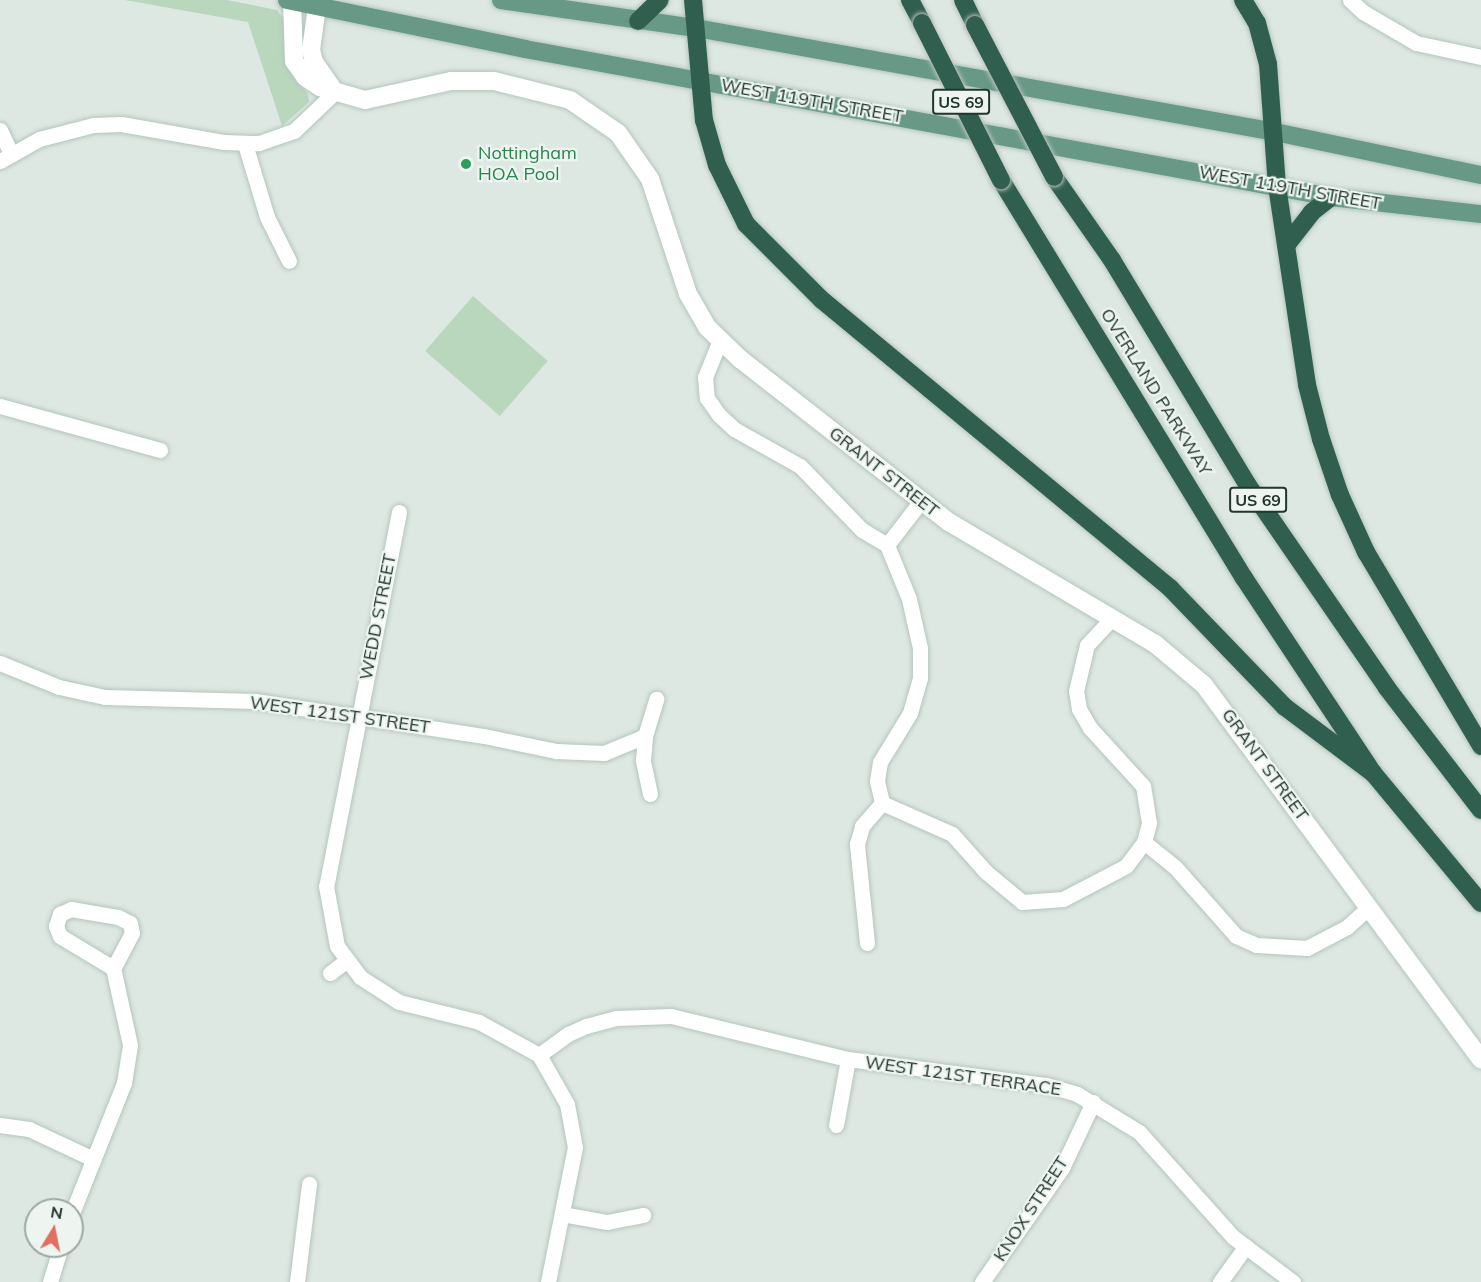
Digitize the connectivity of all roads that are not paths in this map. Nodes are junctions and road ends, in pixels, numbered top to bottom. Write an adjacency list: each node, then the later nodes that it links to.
1 (290, 0): 9 (main road, WEST 119TH STREET); 14 (street, GRANT STREET)
2 (501, 0): 10 (main road)
3 (660, 0): 10 (highway)
4 (693, 0): 11 (highway)
5 (910, 0): 37 (highway, OVERLAND PARKWAY / US 69, bridge)
6 (963, 0): 40 (highway, US 69, bridge)
7 (1243, 0): 16 (highway)
8 (1350, 0): 12 (street)
9 (317, 2): 13 (main road, WEST 119TH STREET); 14 (street)
10 (638, 21): 11 (main road)
11 (696, 28): 13 (highway); 16 (main road)
12 (1481, 57)
13 (700, 81): 20 (main road, WEST 119TH STREET); 37 (highway)
14 (335, 92): 17 (street); 25 (street, GRANT STREET)
15 (0, 130): 18 (street)
16 (1275, 132): 19 (main road); 20 (highway)
17 (245, 144): 18 (street); 24 (street)
18 (5, 158)
19 (1481, 175)
20 (1277, 186): 21 (main road, WEST 119TH STREET); 23 (highway)
21 (1330, 197): 22 (main road, WEST 119TH STREET); 23 (highway)
22 (1481, 214)
23 (1288, 243): 36 (highway)
24 (289, 261)
25 (720, 340): 28 (street, GRANT STREET); 30 (street)
26 (0, 406): 27 (street)
27 (160, 450)
28 (921, 501): 30 (street); 31 (street, GRANT STREET)
29 (399, 512): 34 (street, WEDD STREET)
30 (887, 545): 39 (street)
31 (1110, 620): 41 (street); 43 (street, GRANT STREET)
32 (0, 663): 34 (street, WEST 121ST STREET)
33 (656, 699): 35 (street)
34 (358, 717): 35 (street, WEST 121ST STREET); 45 (street, WEDD STREET)
35 (645, 736): 38 (street)
36 (1481, 746)
37 (1373, 773): 42 (highway, OVERLAND PARKWAY / US 69)
38 (650, 794)
39 (882, 803): 41 (street); 44 (street)
40 (1481, 810)
41 (1144, 842): 43 (street)
42 (1481, 903)
43 (1369, 907): 50 (street, GRANT STREET)
44 (867, 943)
45 (347, 960): 47 (street); 48 (street)
46 (113, 968): 46 (street); 54 (street)
47 (330, 973)
48 (539, 1055): 49 (street, WEST 121ST TERRACE); 57 (street)
49 (848, 1059): 51 (street, WEST 121ST TERRACE); 53 (street, WEST 121ST TERRACE)
50 (1481, 1060)
51 (1093, 1102): 59 (street, WEST 121ST TERRACE); 64 (street, KNOX STREET)
52 (0, 1125): 54 (street)
53 (836, 1125)
54 (93, 1159): 56 (street)
55 (309, 1184): 62 (street)
56 (78, 1198)
57 (562, 1214): 58 (street); 63 (street)
58 (643, 1215)
59 (1246, 1246): 65 (street); 66 (street, WEST 121ST TERRACE)
60 (58, 1258): 61 (street)
61 (50, 1282)
62 (297, 1282)
63 (548, 1282)
64 (982, 1282)
65 (1220, 1282)
66 (1293, 1282)

